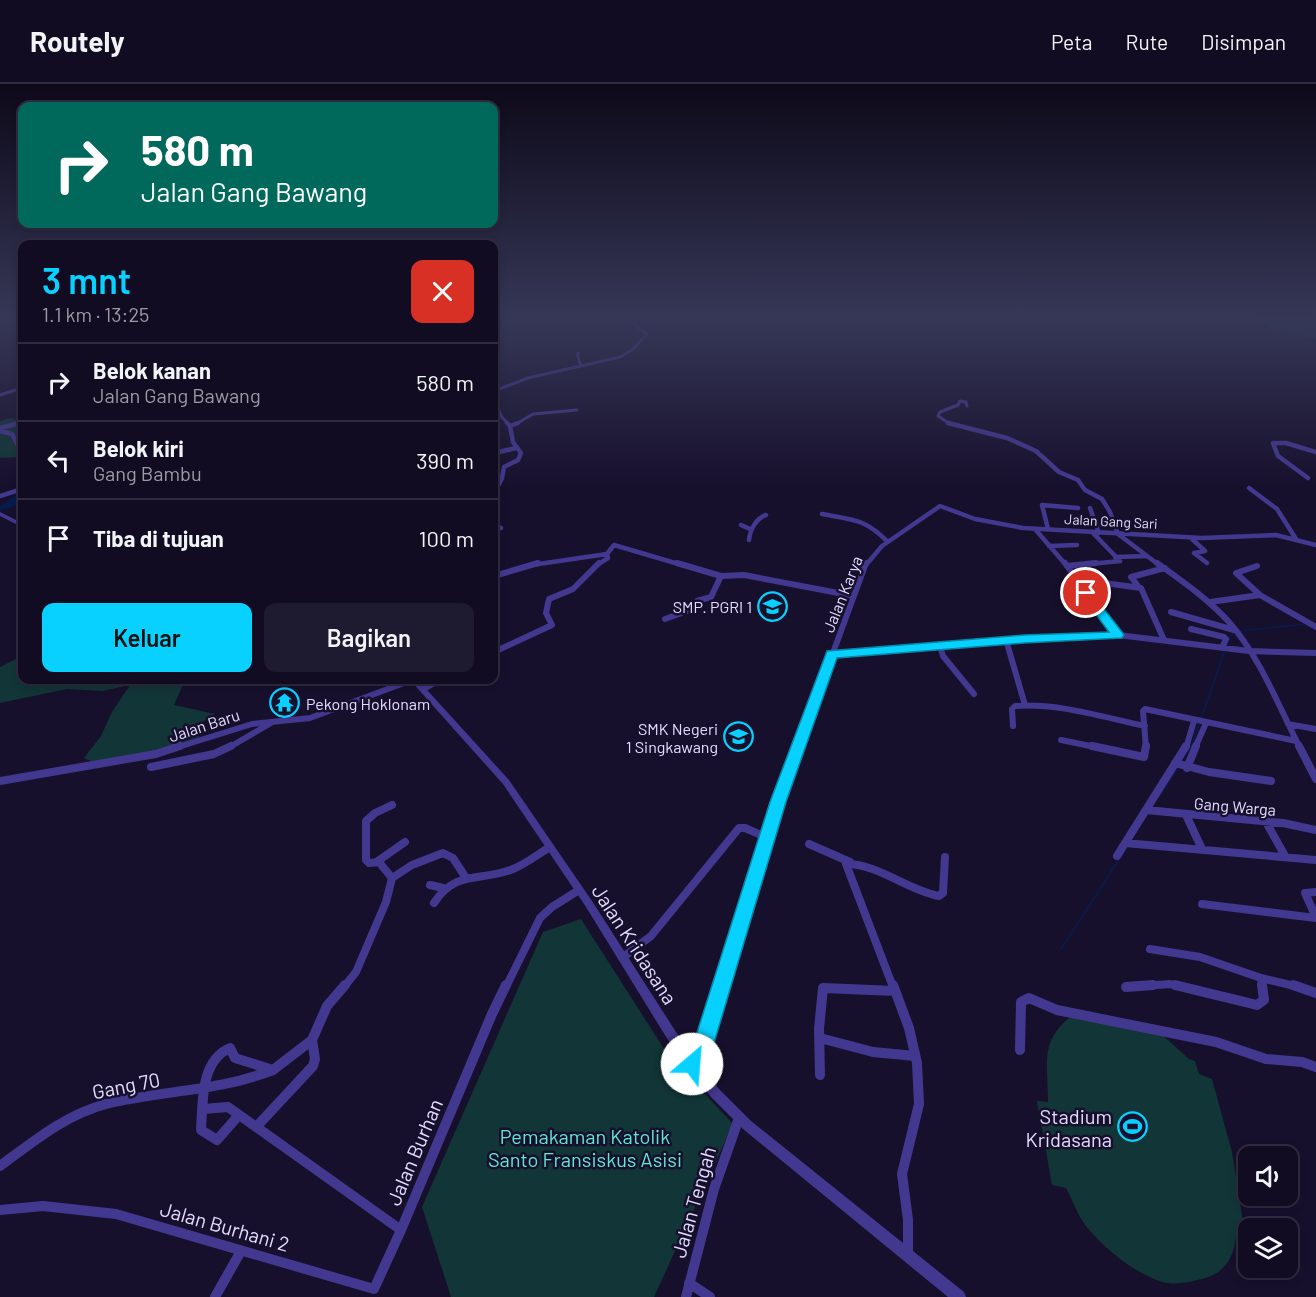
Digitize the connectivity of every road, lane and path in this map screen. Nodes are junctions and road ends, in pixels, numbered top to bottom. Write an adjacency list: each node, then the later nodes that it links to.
1 (552, 373): 3 (street)
2 (18, 389): 4 (street)
3 (498, 389)
4 (0, 395)
5 (967, 406): 35 (street)
6 (498, 408): 10 (street)
7 (577, 410): 10 (street)
8 (0, 423): 11 (street)
9 (18, 423): 11 (street)
10 (510, 426): 13 (street)
11 (2, 428): 12 (street)
12 (18, 445)
13 (516, 448): 14 (street); 17 (street)
14 (498, 452)
15 (1316, 452): 16 (street)
16 (1308, 478)
17 (498, 486)
18 (1249, 488): 37 (street)
19 (18, 490): 20 (street)
20 (0, 496)
21 (1077, 508): 33 (street)
22 (1090, 508): 34 (street)
23 (0, 514): 26 (street)
24 (822, 514): 39 (street)
25 (766, 515): 31 (street)
26 (18, 523)
27 (741, 525): 31 (street)
28 (912, 525): 32 (street, Jalan Gang Sari); 39 (street, Jalan Karya)
29 (498, 527): 30 (street)
30 (501, 528)
31 (750, 529): 38 (street)
32 (1035, 529): 33 (street, Jalan Gang Sari); 42 (street)
33 (1048, 529): 34 (street, Jalan Gang Sari)
34 (1096, 533): 35 (street, Jalan Gang Sari); 45 (street)
35 (1118, 534): 36 (street, Jalan Gang Sari); 44 (street)
36 (1190, 537): 37 (street, Jalan Gang Sari); 46 (street)
37 (1296, 539): 41 (street, Jalan Gang Sari)
38 (749, 540)
39 (888, 542): 55 (street, Jalan Karya)
40 (1077, 545): 42 (street)
41 (1316, 545)
42 (1049, 546): 47 (street)
43 (607, 554): 50 (street); 51 (street); 67 (street)
44 (1147, 556): 45 (street); 49 (street)
45 (1118, 559): 47 (street)
46 (1207, 563)
47 (1067, 566): 62 (street)
48 (1257, 566): 54 (street)
49 (1165, 568): 53 (street); 56 (street)
50 (498, 575)
51 (721, 576): 55 (street); 58 (street)
52 (1104, 583): 53 (street)
53 (1138, 586): 64 (street)
54 (1260, 595): 56 (street); 59 (street)
55 (854, 596): 70 (street, Jalan Karya)
56 (1210, 602): 61 (street)
57 (1171, 612): 61 (street)
58 (665, 619)
59 (1316, 627)
60 (1191, 629): 66 (street)
61 (1236, 632): 68 (street)
62 (1118, 635): 63 (street); 64 (street)
63 (1006, 640): 65 (street); 76 (street)
64 (1164, 640): 66 (street)
65 (940, 646): 70 (street); 75 (street)
66 (1225, 648): 68 (street)
67 (498, 650)
68 (1249, 651): 69 (street); 79 (street)
69 (1316, 653)
70 (832, 654): 95 (street, Jalan Karya)
71 (402, 684): 77 (street, Jalan Baru)
72 (417, 684): 74 (street, Jalan Kridasana)
73 (432, 684): 74 (street)
74 (423, 689): 99 (street, Jalan Kridasana)
75 (974, 694)
76 (1024, 705): 80 (street); 81 (street)
77 (274, 722): 86 (street); 88 (street, Jalan Baru)
78 (1200, 722): 81 (street); 84 (street); 85 (street); 85 (street)
79 (1288, 724): 82 (street); 84 (street)
80 (1013, 726)
81 (1145, 726): 83 (street)
82 (1316, 729)
83 (1061, 740)
84 (1296, 741): 87 (street)
85 (1181, 765): 89 (street); 91 (street)
86 (151, 767)
87 (1316, 779)
88 (0, 781)
89 (1271, 781)
90 (392, 805): 105 (street)
91 (1148, 811): 92 (street, Gang Warga); 98 (street)
92 (1186, 815): 93 (street, Gang Warga); 100 (street)
93 (1266, 822): 94 (street, Gang Warga); 102 (street)
94 (1316, 830)
95 (768, 838): 117 (street); 126 (street, Jalan Karya)
96 (405, 842): 105 (street)
97 (809, 844): 106 (street)
98 (1128, 844): 100 (street); 101 (street)
99 (550, 847): 108 (street); 111 (street, Jalan Kridasana)
100 (1202, 849): 102 (street)
101 (1117, 856)
102 (1285, 856): 104 (street)
103 (945, 857): 106 (street)
104 (1316, 860)
105 (378, 861): 107 (street)
106 (850, 863): 120 (street)
107 (392, 878): 108 (street); 123 (street)
108 (466, 878): 110 (street)
109 (430, 885): 110 (street)
110 (442, 888): 113 (street)
111 (579, 890): 117 (street, Jalan Kridasana); 137 (street, Jalan Burhan)
112 (1316, 892): 115 (street)
113 (434, 903)
114 (1202, 904): 115 (street)
115 (1316, 918)
116 (1150, 949): 118 (street)
117 (622, 958): 126 (street, Jalan Kridasana)
118 (1260, 978): 119 (street); 121 (street)
119 (1126, 987)
120 (895, 991): 122 (street); 125 (street)
121 (1316, 993)
122 (820, 1038): 125 (street); 129 (street)
123 (312, 1040): 128 (street, Gang 70); 134 (street)
124 (1020, 1050): 127 (street)
125 (915, 1056): 139 (street)
126 (692, 1064): 133 (street, Jalan Kridasana)
127 (1316, 1068)
128 (273, 1070): 130 (street, Gang 70); 130 (street)
129 (820, 1075)
130 (204, 1089): 131 (street); 135 (street, Gang 70)
131 (203, 1109): 132 (street, Jalan Burhan); 132 (street)
132 (239, 1115): 134 (street, Jalan Burhan)
133 (739, 1118): 139 (street, Jalan Kridasana); 140 (street, Jalan Tengah)
134 (257, 1126): 137 (street, Jalan Burhan)
135 (0, 1166)
136 (0, 1210): 138 (street, Jalan Burhani 2)
137 (401, 1230): 141 (street, Jalan Burhani 2)
138 (241, 1251): 141 (street, Jalan Burhani 2); 142 (street)
139 (908, 1256): 145 (street, Jalan Kridasana)
140 (689, 1283): 143 (street, Jalan Tengah); 144 (street)
141 (372, 1293)
142 (215, 1297)
143 (686, 1297)
144 (710, 1297)
145 (959, 1297)

